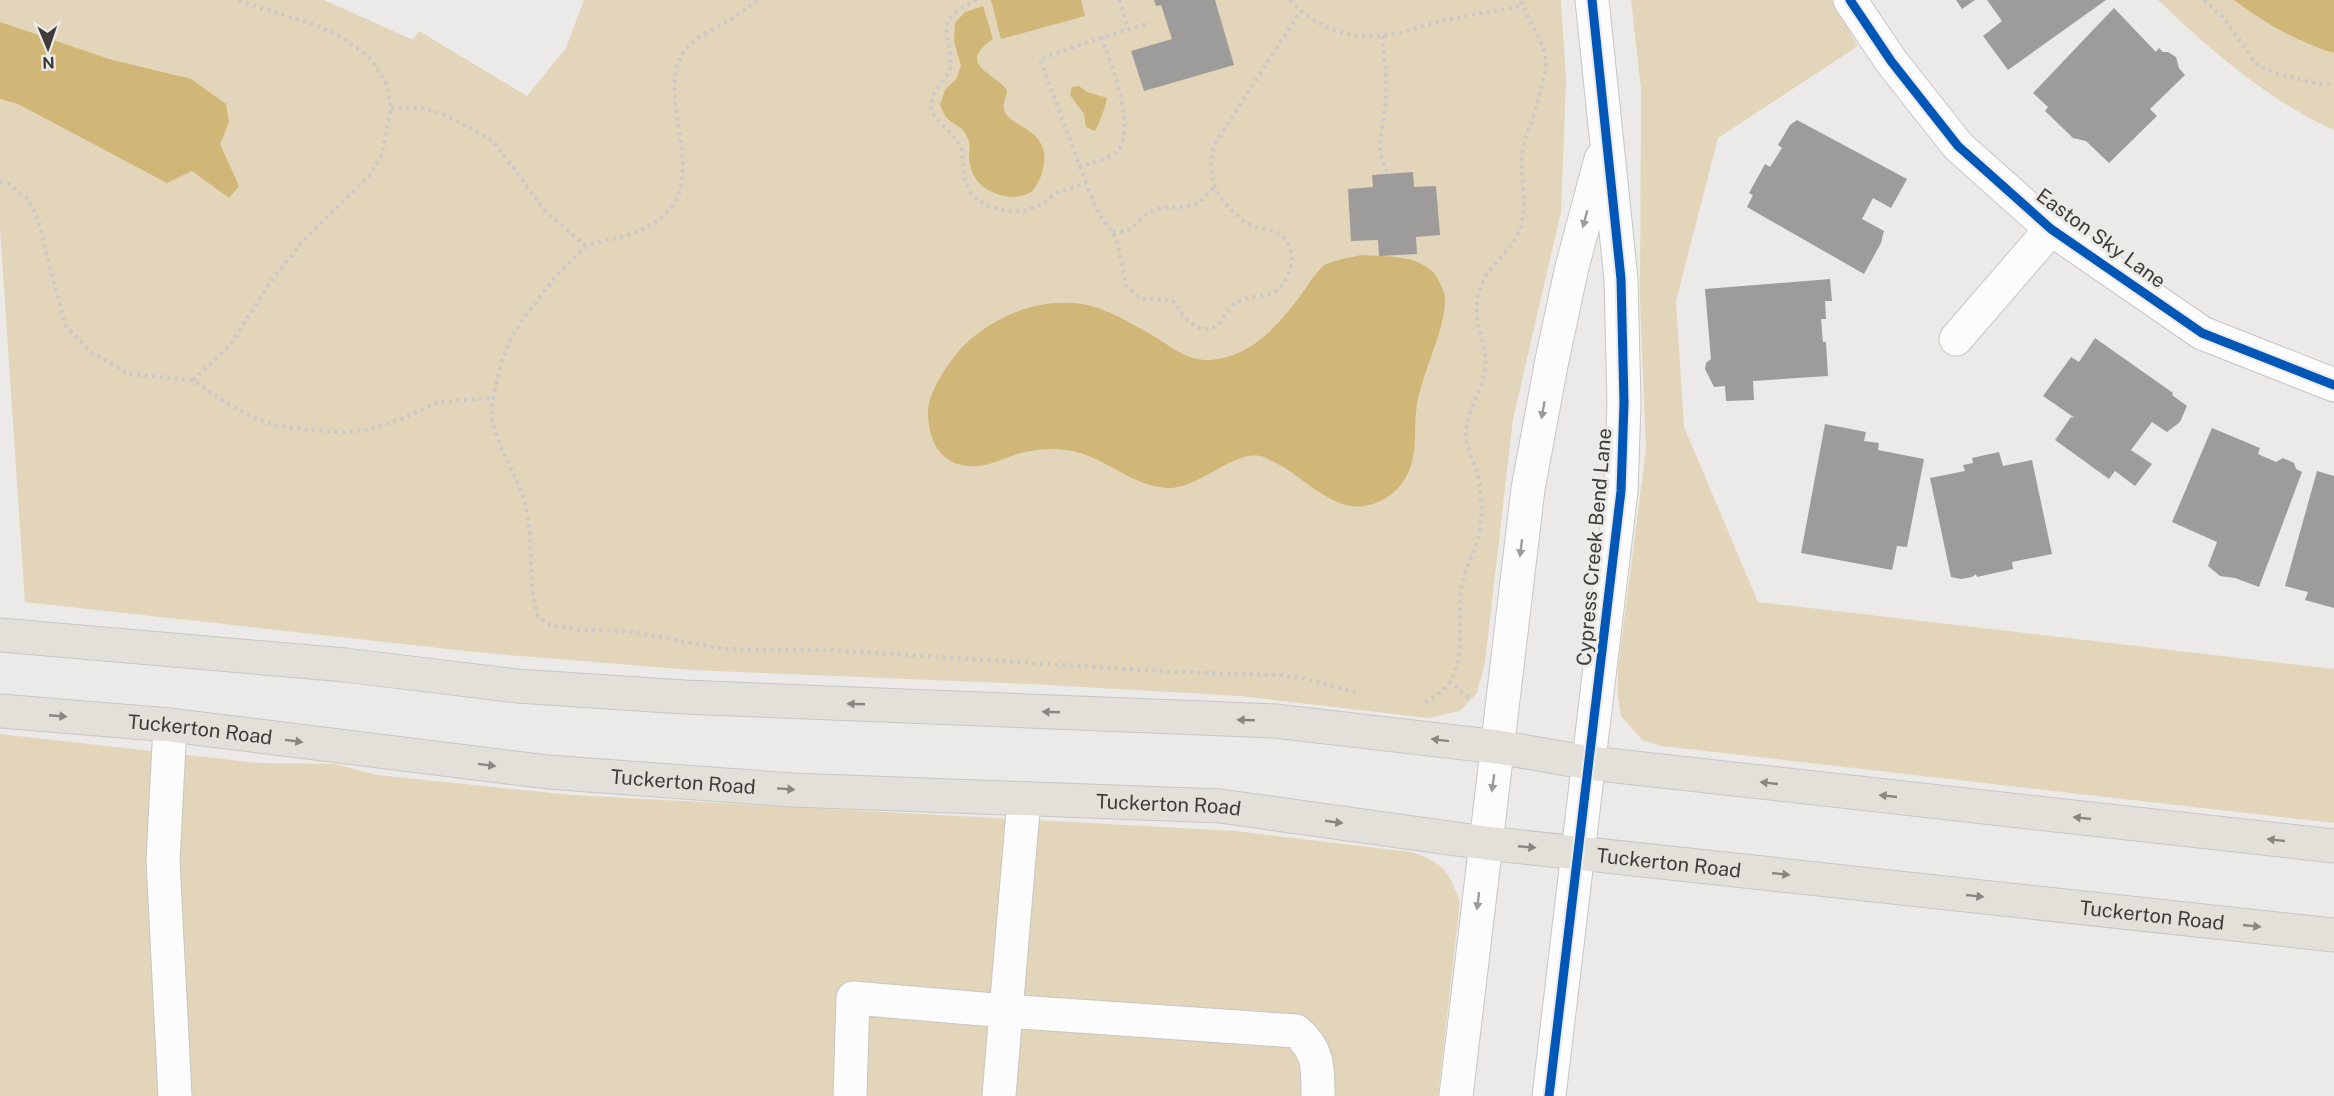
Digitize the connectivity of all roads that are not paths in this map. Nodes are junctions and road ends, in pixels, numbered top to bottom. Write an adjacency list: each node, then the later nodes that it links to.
1 (1592, 0): 3 (street, Cypress Creek Bend Lane)
2 (1850, 0): 4 (street, Easton Sky Lane)
3 (1605, 143): 10 (street, Cypress Creek Bend Lane, one-way to 10); 11 (street, Cypress Creek Bend Lane)
4 (2051, 229): 5 (street); 6 (street, Easton Sky Lane)
5 (1956, 339)
6 (2334, 385)
7 (0, 634): 10 (main road, one-way to 7)
8 (0, 711): 9 (main road, Tuckerton Road, one-way to 9)
9 (170, 725): 12 (main road, Tuckerton Road, one-way to 12); 18 (street)
10 (1498, 747): 11 (main road); 13 (street, Cypress Creek Bend Lane, one-way to 13)
11 (1590, 763): 14 (main road, one-way to 11); 15 (street, Cypress Creek Bend Lane)
12 (1024, 799): 13 (main road, Tuckerton Road, one-way to 13); 17 (street)
13 (1485, 843): 15 (main road, Tuckerton Road, one-way to 15); 22 (street, Cypress Creek Bend Lane, one-way to 22)
14 (2334, 846)
15 (1577, 852): 16 (main road, Tuckerton Road, one-way to 16); 23 (street, Cypress Creek Bend Lane)
16 (2334, 935)
17 (1006, 1011): 19 (street); 20 (street); 21 (street)
18 (175, 1096)
19 (850, 1096)
20 (999, 1096)
21 (1318, 1096)
22 (1456, 1096)
23 (1549, 1096)

